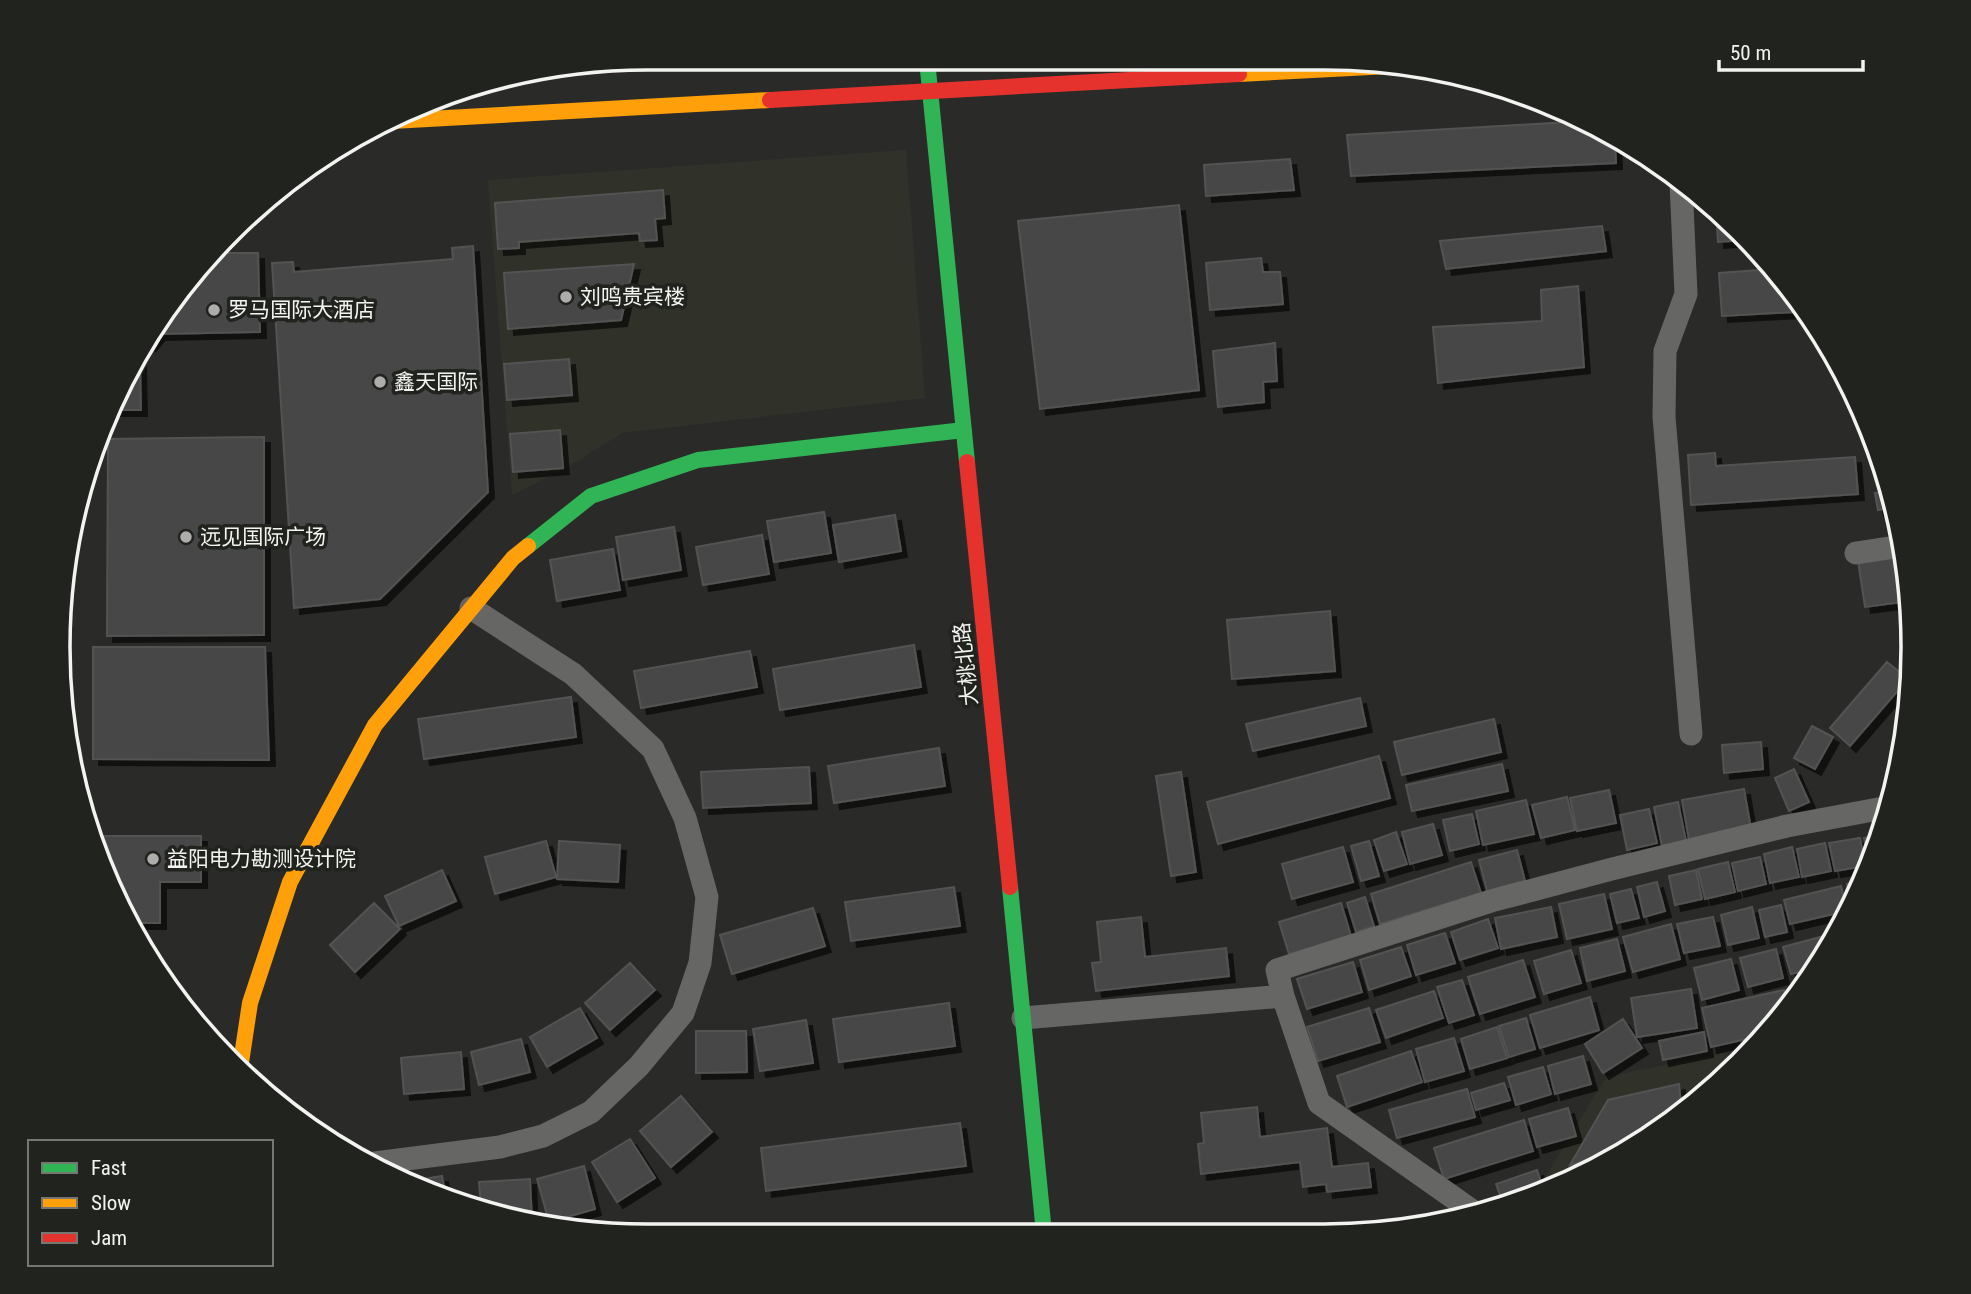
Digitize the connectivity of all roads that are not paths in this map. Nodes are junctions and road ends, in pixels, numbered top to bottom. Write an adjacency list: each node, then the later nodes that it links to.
1 (928, 70): 3 (street, 大桃北路)
2 (1312, 70): 3 (street)
3 (930, 90): 4 (street); 6 (street, 大桃北路)
4 (414, 120)
5 (1682, 194): 10 (street)
6 (964, 430): 9 (street); 13 (street, 大桃北路)
7 (1892, 548): 8 (street)
8 (1856, 553)
9 (471, 608): 14 (street); 15 (street)
10 (1691, 734)
11 (1877, 809): 12 (street)
12 (1283, 996): 13 (street); 16 (street)
13 (1023, 1018): 17 (street, 大桃北路)
14 (242, 1058)
15 (387, 1161)
16 (1464, 1206)
17 (1043, 1224)

